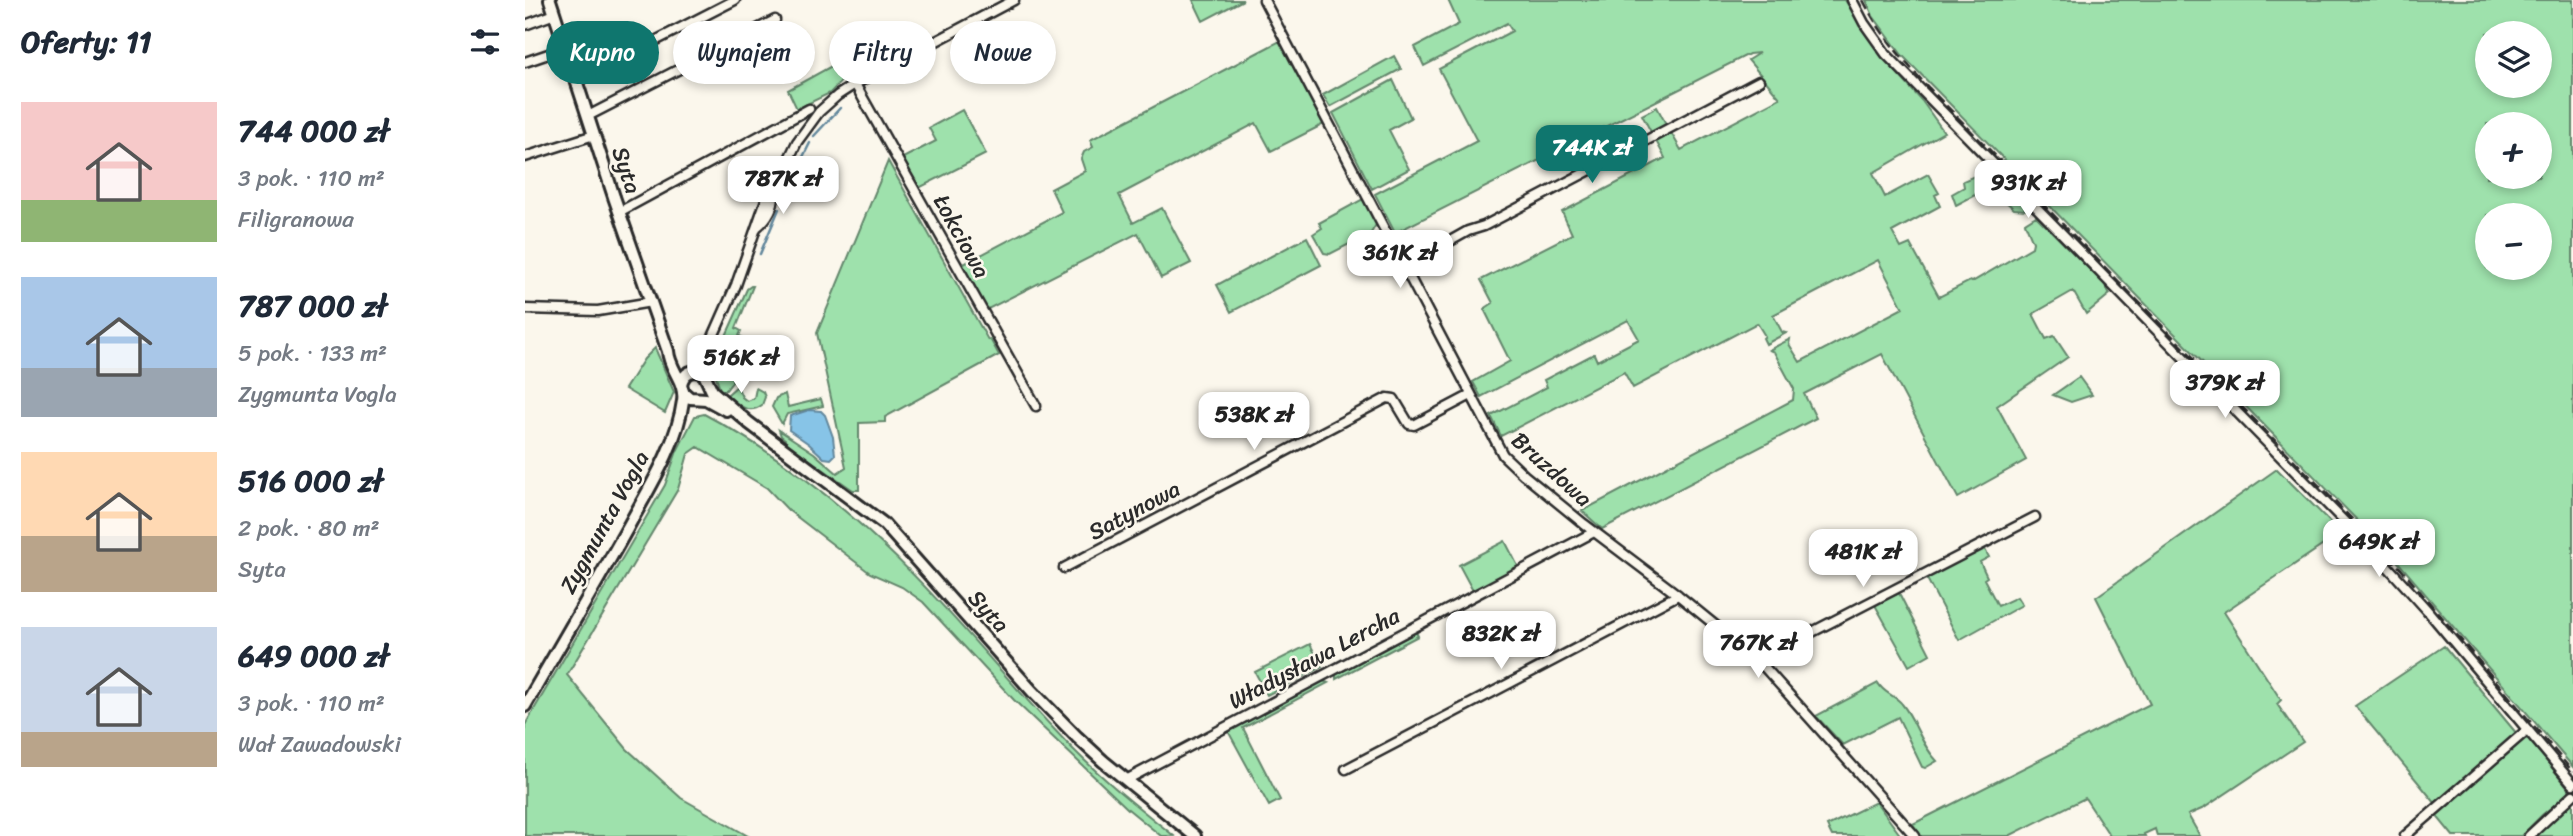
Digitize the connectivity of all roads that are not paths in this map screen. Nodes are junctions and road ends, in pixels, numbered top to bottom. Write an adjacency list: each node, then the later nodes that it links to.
1 (551, 0): 6 (street, Syta)
2 (735, 0): 10 (street)
3 (1014, 0): 11 (street)
4 (1264, 0): 22 (street, Bruzdowa)
5 (1852, 0): 41 (street)
6 (555, 14): 8 (street, Syta); 9 (street)
7 (775, 20): 18 (street)
8 (557, 21)
9 (525, 25)
10 (659, 39)
11 (936, 41)
12 (546, 55): 13 (street)
13 (525, 62)
14 (1759, 82): 22 (street)
15 (578, 84): 18 (street, Syta)
16 (855, 84): 25 (street); 32 (street, Łokciowa)
17 (809, 109): 21 (street)
18 (588, 116): 19 (street, Syta)
19 (594, 135): 20 (street); 21 (street, Syta)
20 (525, 157)
21 (619, 212): 23 (street, Syta)
22 (1404, 267): 30 (street, Bruzdowa)
23 (651, 302): 24 (street); 26 (street, Syta)
24 (525, 309)
25 (716, 332): 27 (street); 28 (street)
26 (669, 351): 27 (street, Syta); 29 (street, Syta)
27 (691, 371): 28 (street); 29 (street)
28 (708, 381): 31 (street); 33 (street, Syta)
29 (682, 388): 31 (street); 34 (street, Zygmunta Vogla)
30 (1471, 395): 36 (street, Bruzdowa); 37 (street, Satynowa)
31 (698, 398): 33 (street, Syta); 34 (street, Zygmunta Vogla)
32 (1036, 407)
33 (747, 421): 43 (street, Syta)
34 (676, 430): 40 (street, Zygmunta Vogla)
35 (2035, 517): 39 (street)
36 (1594, 532): 38 (street, Bruzdowa); 43 (street, Władysława Lercha)
37 (1064, 568)
38 (1678, 595): 39 (street, Bruzdowa); 42 (street)
39 (1758, 660): 47 (street, Bruzdowa)
40 (525, 706)
41 (2528, 730): 44 (street); 48 (street)
42 (1346, 769)
43 (1126, 780): 46 (street, Syta)
44 (2573, 784)
45 (2573, 794): 49 (street)
46 (1195, 836)
47 (1915, 836)
48 (2405, 836)
49 (2529, 836)

